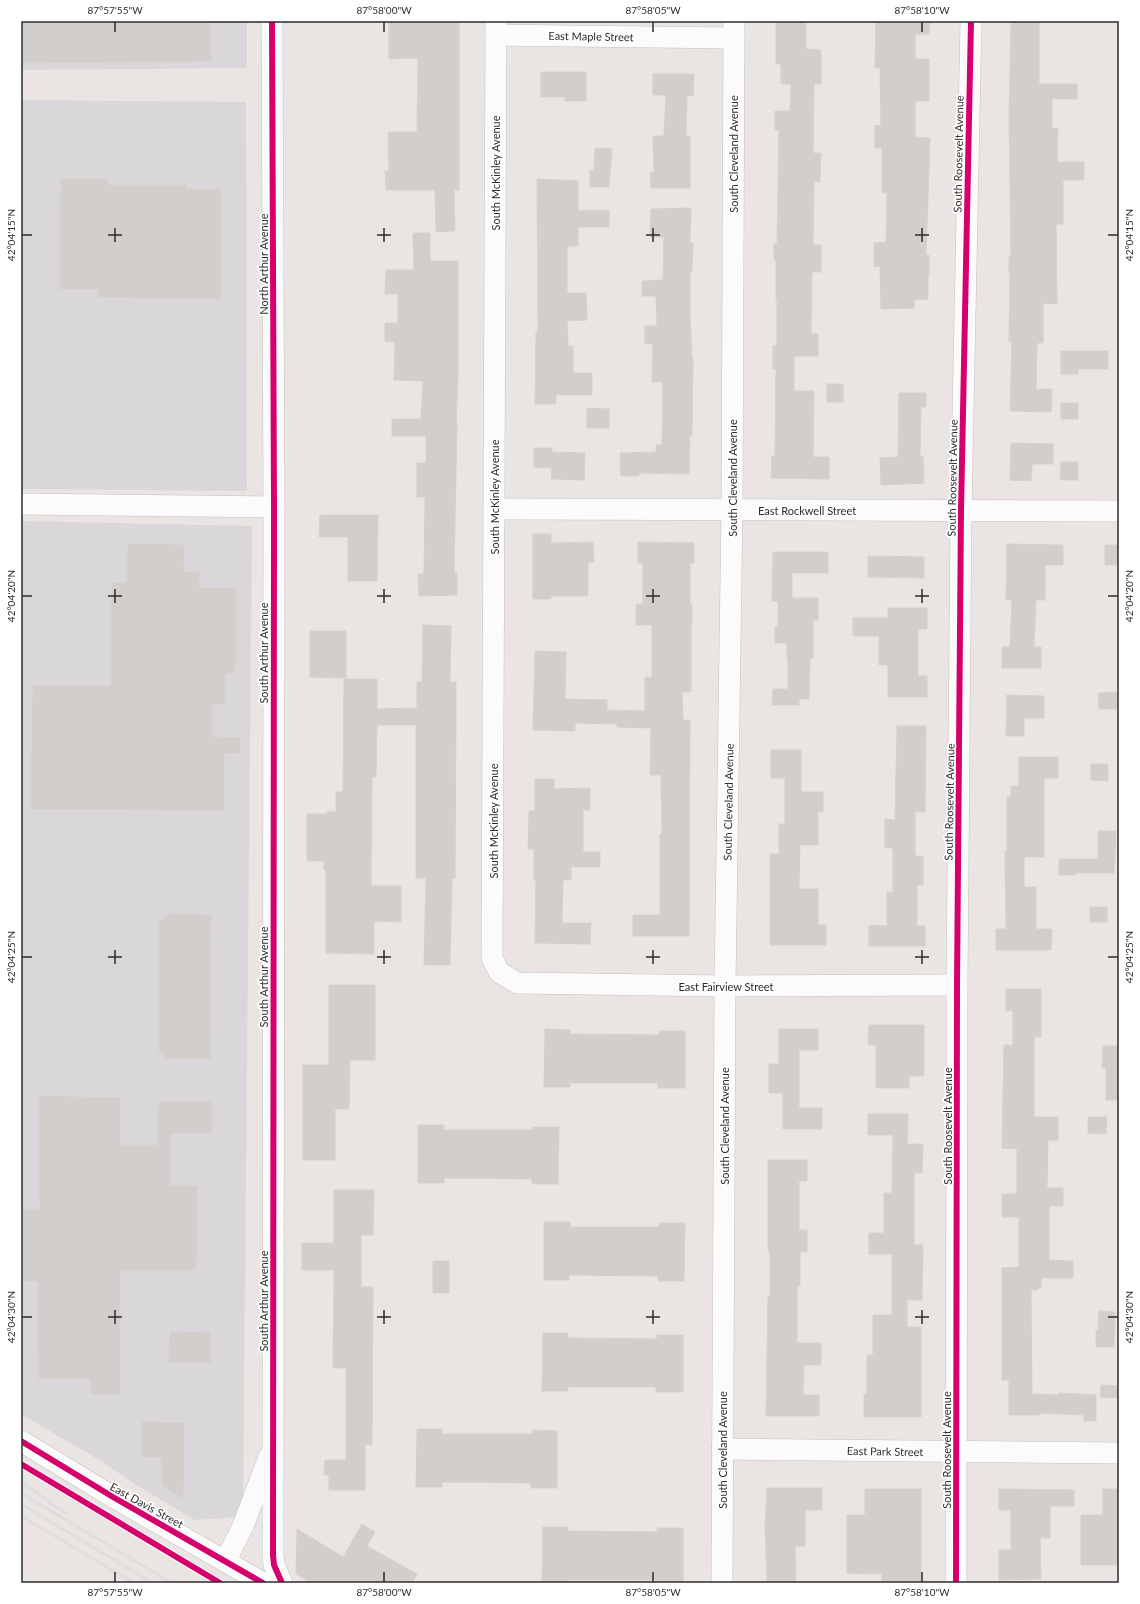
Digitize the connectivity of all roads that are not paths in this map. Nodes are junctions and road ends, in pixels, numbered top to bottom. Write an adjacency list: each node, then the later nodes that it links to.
1 (272, 21): 6 (street, North Arthur Avenue)
2 (971, 21): 9 (street, South Roosevelt Avenue)
3 (496, 28): 4 (street, East Maple Street); 7 (street, South McKinley Avenue)
4 (734, 29): 8 (street, South Cleveland Avenue)
5 (21, 504): 6 (street)
6 (274, 507): 15 (street, South Arthur Avenue)
7 (494, 510): 8 (street, East Rockwell Street); 11 (street, South McKinley Avenue)
8 (732, 510): 9 (street, East Rockwell Street); 13 (street, South Cleveland Avenue)
9 (961, 510): 10 (street, East Rockwell Street); 12 (street, South Roosevelt Avenue)
10 (1119, 511)
11 (499, 972): 13 (street, East Fairview Street)
12 (957, 985): 13 (street, East Fairview Street); 17 (street, South Roosevelt Avenue)
13 (725, 986): 16 (street, South Cleveland Avenue)
14 (21, 1441): 19 (street, East Davis Street)
15 (273, 1447): 19 (street, South Arthur Avenue); 21 (street)
16 (722, 1449): 17 (street, East Park Street); 22 (street, South Cleveland Avenue)
17 (956, 1451): 18 (street, East Park Street); 23 (street, South Roosevelt Avenue)
18 (1119, 1453)
19 (226, 1560): 20 (street, East Davis Street)
20 (264, 1583)
21 (282, 1583)
22 (722, 1583)
23 (956, 1583)

